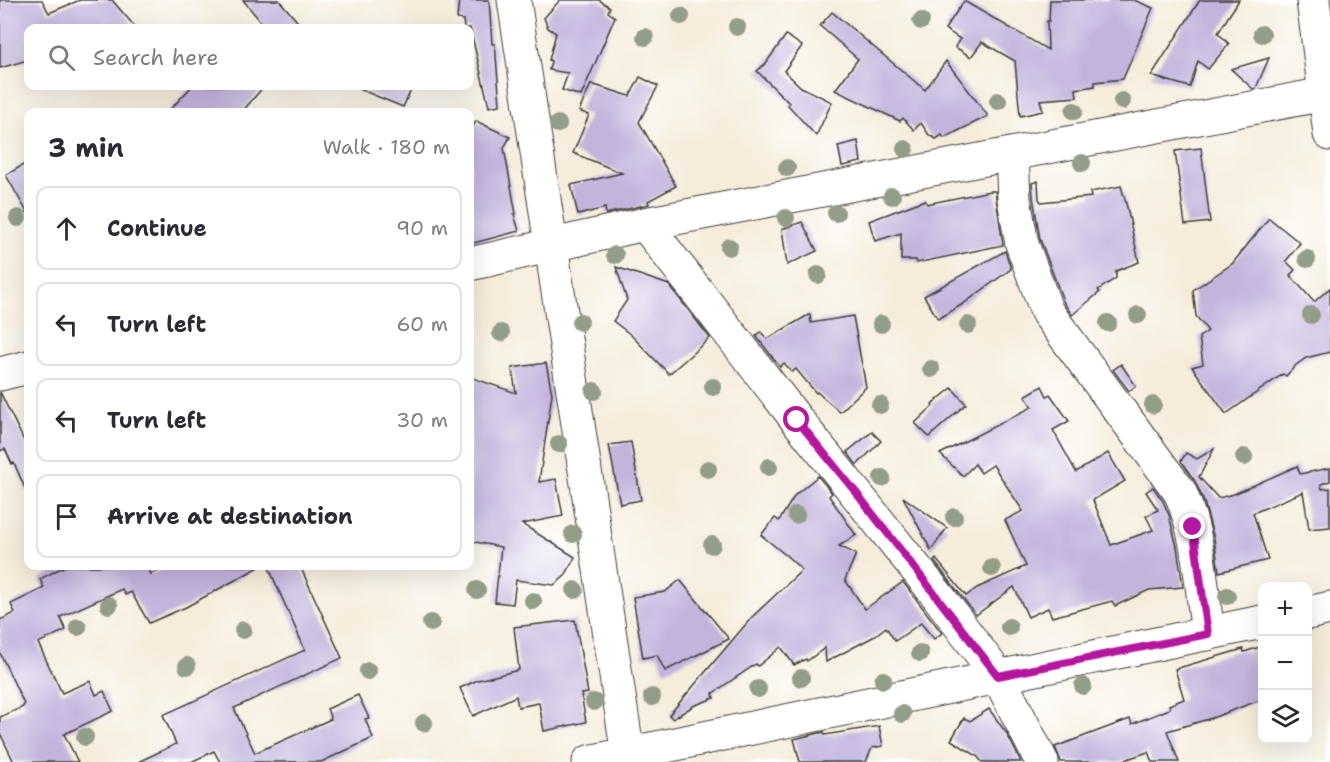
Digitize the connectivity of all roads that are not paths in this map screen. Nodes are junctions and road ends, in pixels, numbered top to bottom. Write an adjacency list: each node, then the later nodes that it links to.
1 (514, 0): 7 (street)
2 (1313, 0): 3 (street)
3 (1327, 94): 4 (street); 5 (street)
4 (1330, 134)
5 (1012, 154): 6 (street); 14 (street)
6 (645, 224): 7 (street); 15 (street)
7 (550, 244): 8 (street); 16 (street)
8 (474, 263)
9 (24, 368): 10 (street)
10 (0, 374)
11 (1330, 609): 12 (street)
12 (1312, 612)
13 (1258, 623): 14 (street)
14 (1208, 634): 15 (street)
15 (998, 676): 16 (street); 18 (street)
16 (628, 758): 17 (street)
17 (589, 762)
18 (1042, 762)

